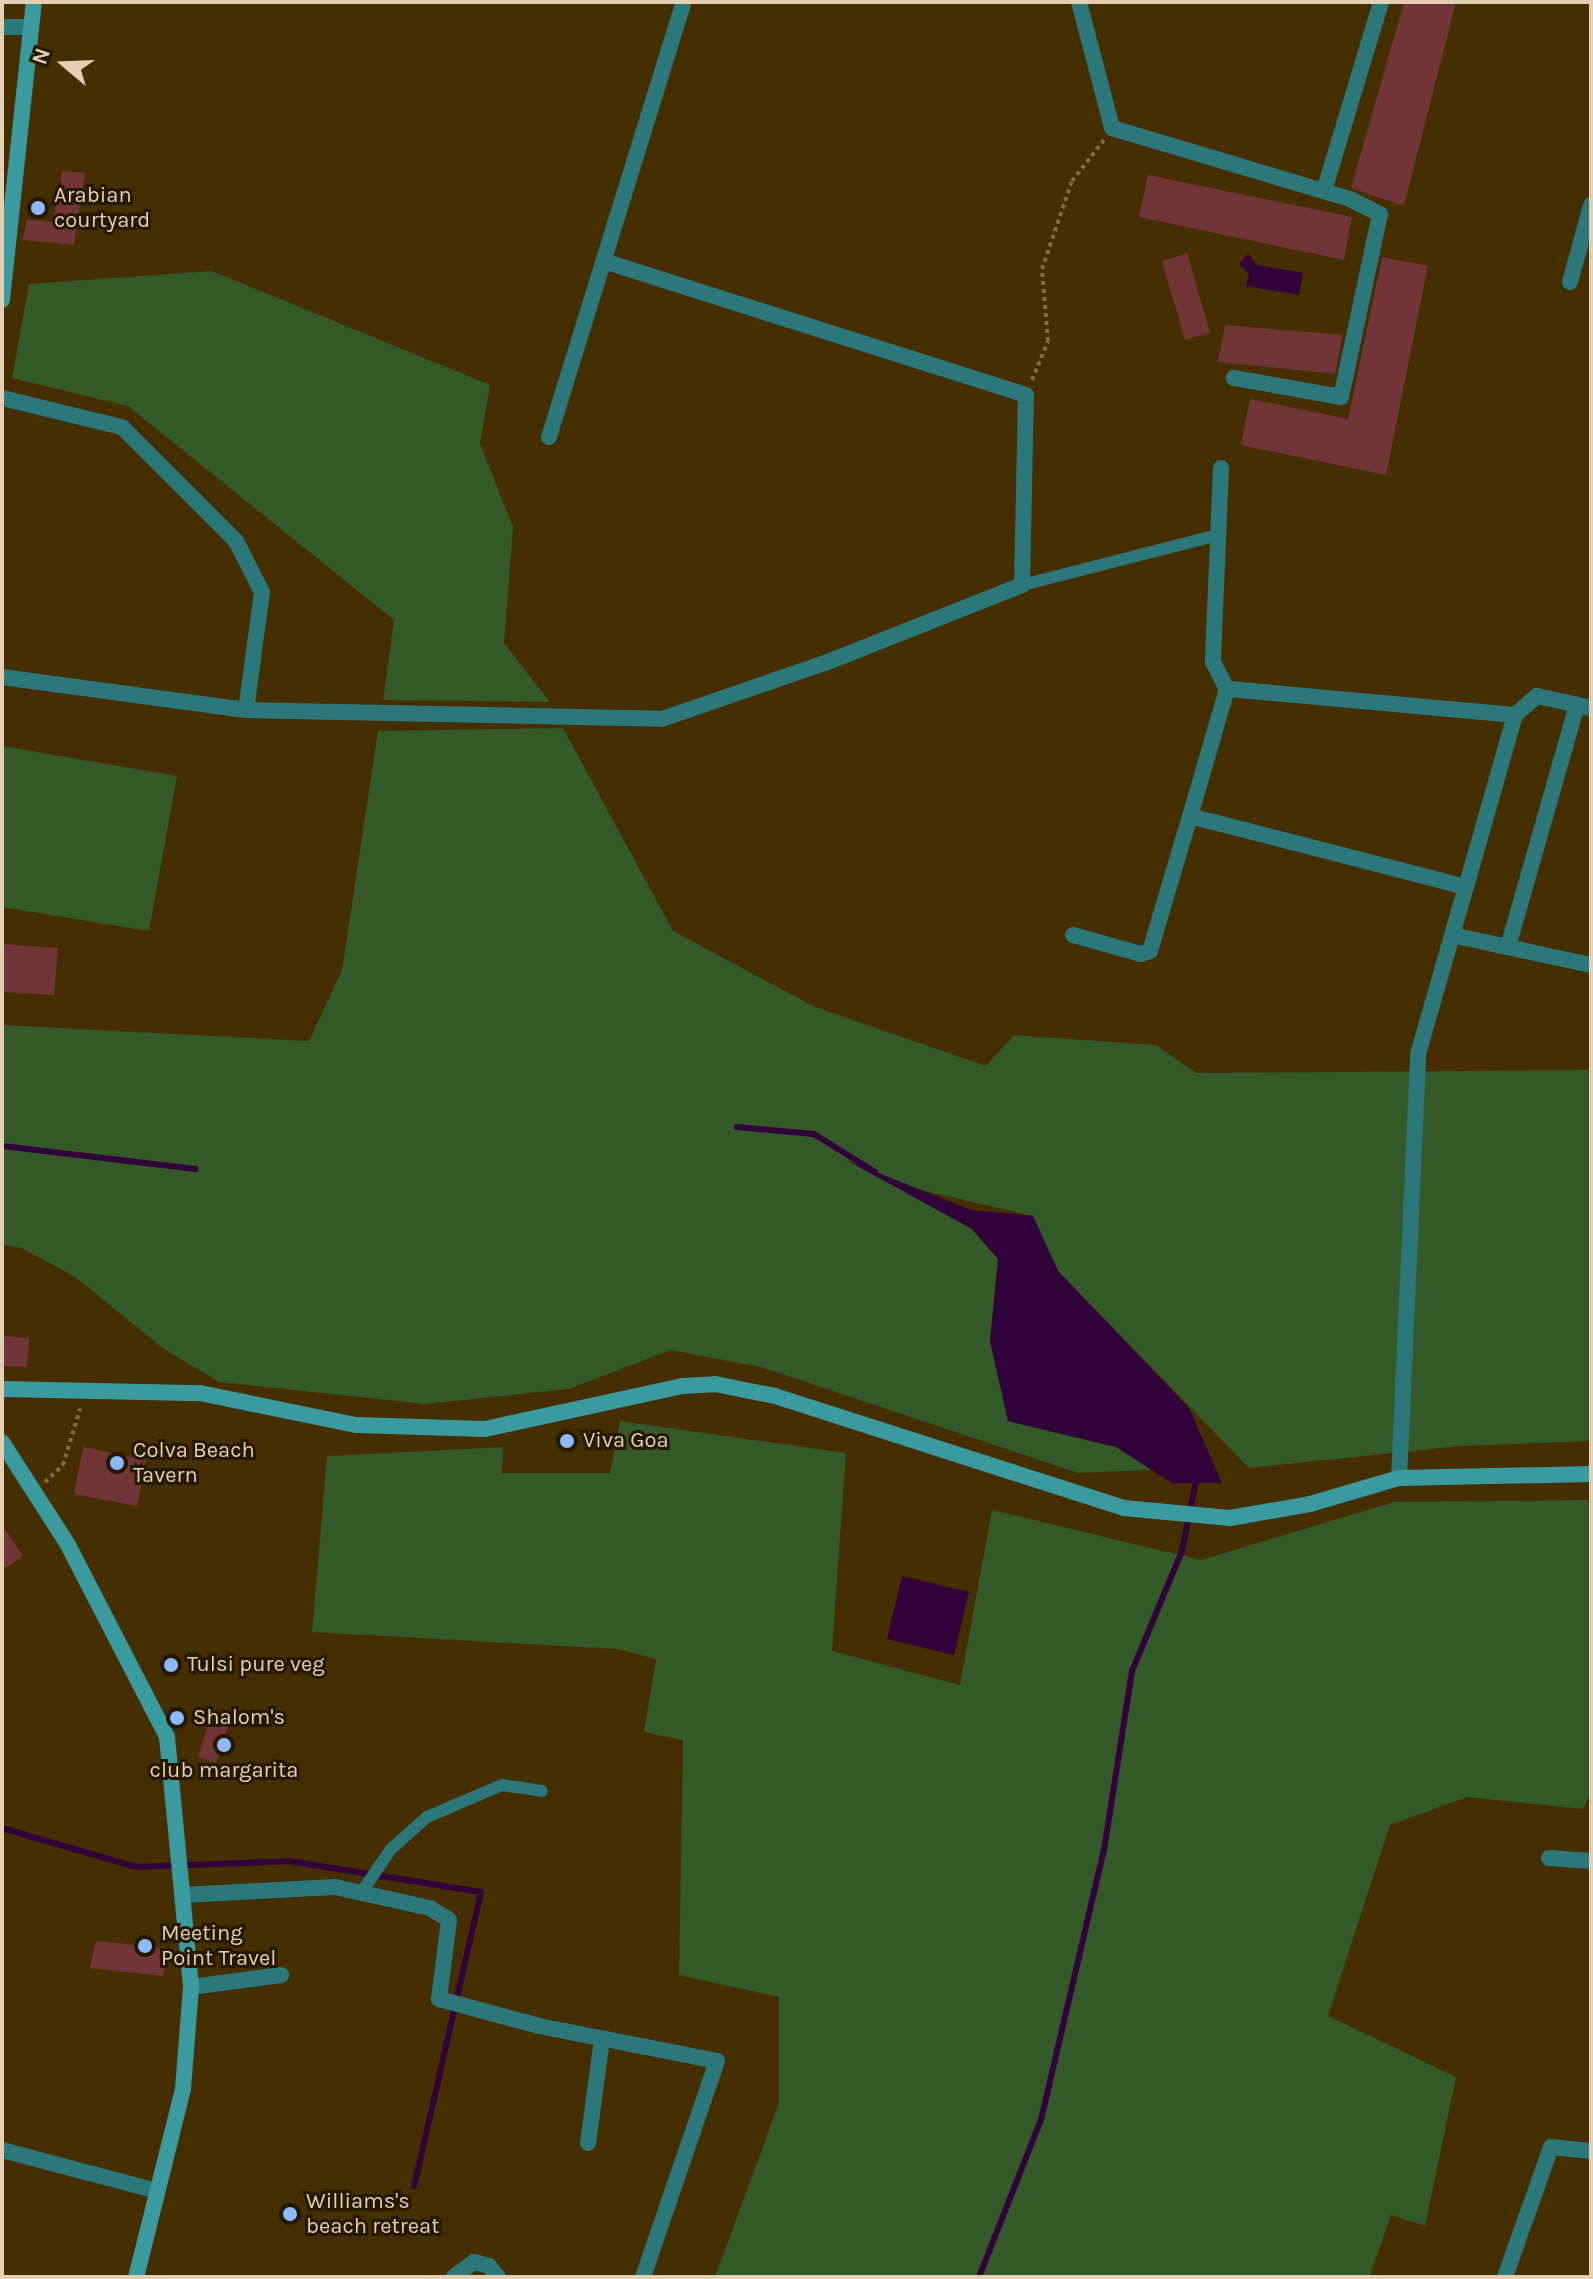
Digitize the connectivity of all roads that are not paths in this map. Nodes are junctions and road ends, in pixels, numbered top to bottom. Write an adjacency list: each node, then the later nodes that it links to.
1 (34, 2): 6 (street)
2 (684, 2): 9 (street)
3 (1079, 2): 7 (street)
4 (1381, 2): 7 (street)
5 (2, 27): 6 (street)
6 (30, 27): 11 (street)
7 (1324, 191): 12 (street)
8 (1591, 205): 10 (street)
9 (604, 261): 14 (street); 17 (street)
10 (1570, 282)
11 (2, 300)
12 (1234, 378)
13 (2, 398): 21 (street)
14 (549, 437)
15 (1221, 468): 16 (street)
16 (1218, 535): 17 (lane); 19 (street)
17 (1022, 585): 21 (street)
18 (2, 677): 21 (street)
19 (1227, 689): 22 (street); 23 (street)
20 (1584, 706): 22 (street); 27 (street)
21 (246, 710)
22 (1515, 715): 24 (street)
23 (1190, 816): 24 (street); 25 (street)
24 (1466, 887): 26 (street)
25 (1073, 935)
26 (1452, 935): 27 (street); 32 (street)
27 (1508, 947): 28 (street)
28 (1591, 965)
29 (2, 1389): 32 (street)
30 (2, 1442): 37 (street)
31 (1591, 1474): 32 (street)
32 (1399, 1478)
33 (542, 1791): 36 (lane)
34 (1549, 1858): 35 (street)
35 (1591, 1861)
36 (361, 1893): 37 (street); 40 (street)
37 (182, 1895): 39 (street)
38 (281, 1975): 39 (street)
39 (191, 1987): 44 (street)
40 (602, 2039): 41 (street); 48 (street)
41 (588, 2143)
42 (2, 2150): 44 (street)
43 (1591, 2151): 49 (street)
44 (157, 2191): 45 (street)
45 (136, 2277)
46 (454, 2277): 47 (street)
47 (498, 2277)
48 (643, 2277)
49 (1505, 2277)

